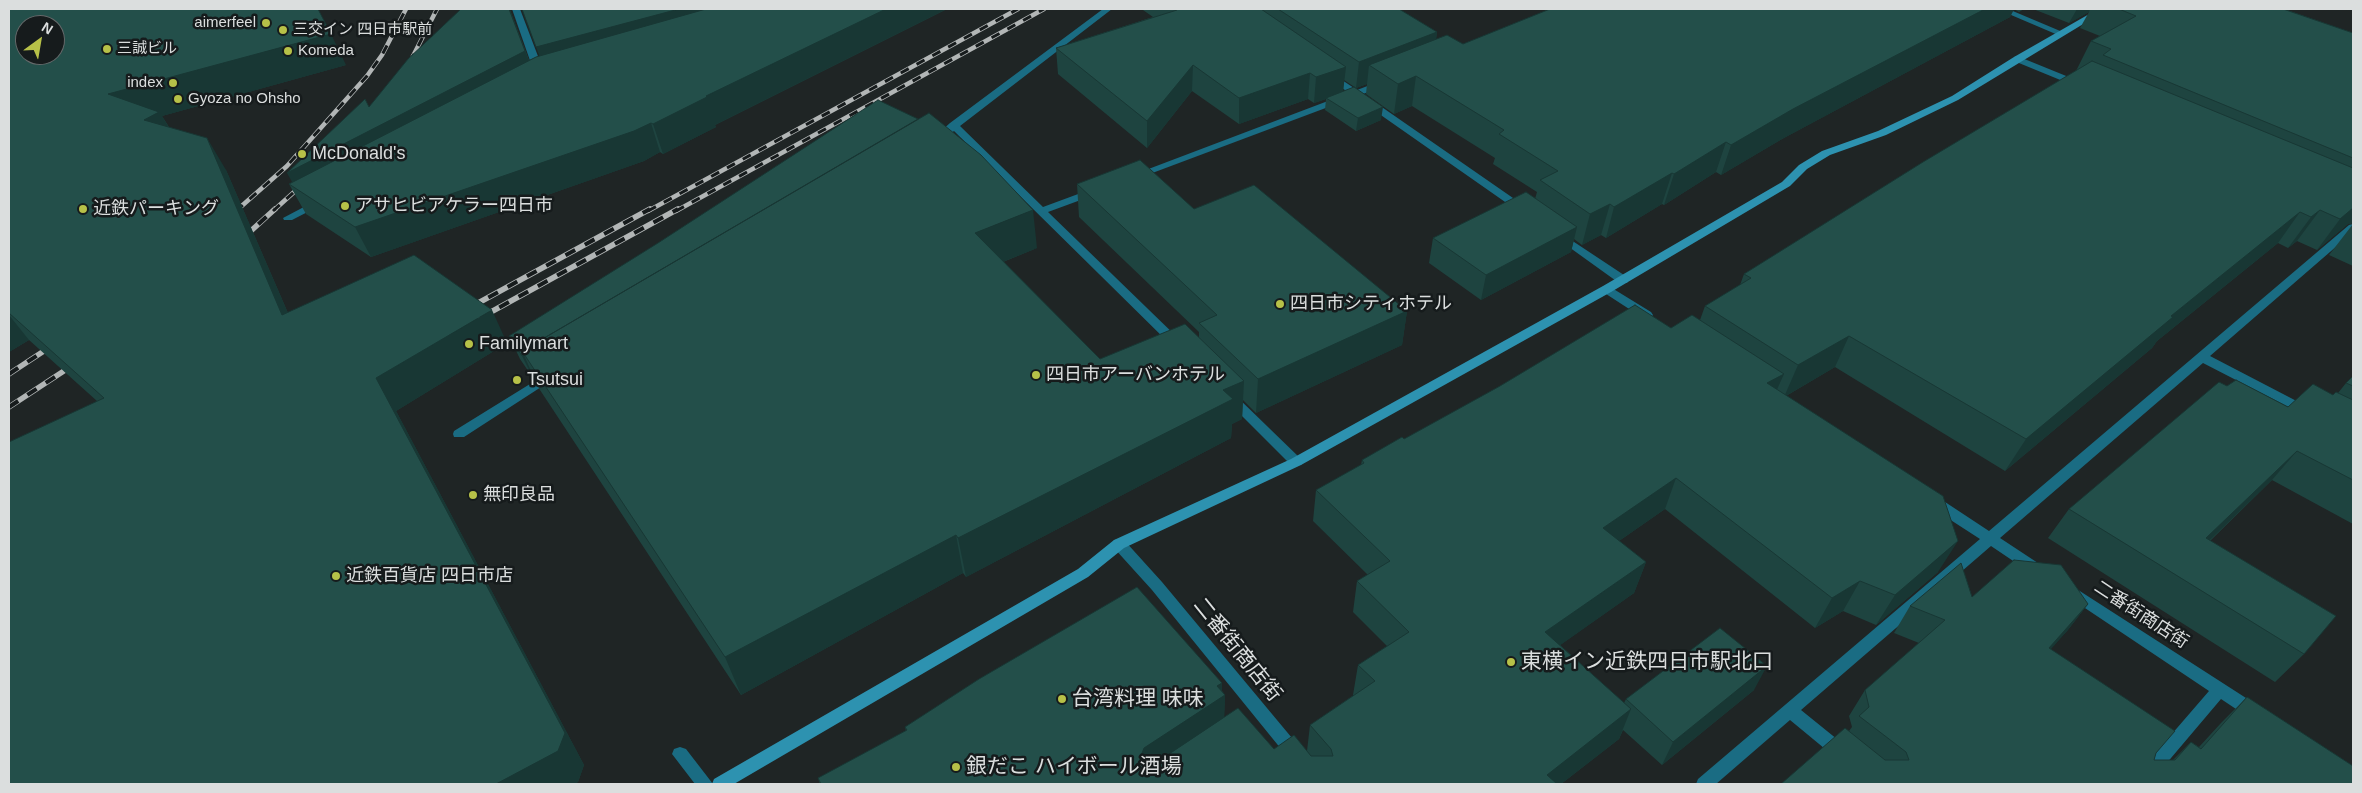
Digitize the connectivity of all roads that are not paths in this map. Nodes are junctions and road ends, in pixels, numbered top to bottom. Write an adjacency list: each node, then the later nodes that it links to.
1 (516, 9): 9 (street)
2 (1108, 9): 12 (street)
3 (2001, 9): 5 (street)
4 (2104, 9): 5 (street)
5 (2062, 33): 6 (street)
6 (2017, 59): 10 (street); 22 (street)
7 (1318, 67): 11 (street)
8 (1392, 79): 11 (street)
9 (543, 82)
10 (2092, 90)
11 (1357, 93): 14 (street); 18 (street)
12 (953, 125): 13 (street); 17 (street)
13 (928, 147)
14 (1125, 180)
15 (1106, 186): 17 (street)
16 (330, 196): 19 (street)
17 (1042, 211): 25 (street)
18 (1529, 213)
19 (288, 218)
20 (2353, 227): 26 (street)
21 (1553, 230): 22 (street)
22 (1623, 280): 23 (street)
23 (1607, 289): 24 (street); 31 (street)
24 (1655, 321)
25 (1181, 349)
26 (2202, 357): 29 (street); 33 (street)
27 (558, 371): 30 (street)
28 (1223, 390): 31 (street)
29 (2320, 418)
30 (459, 434)
31 (1296, 462): 34 (street)
32 (1922, 495): 33 (street)
33 (1989, 538): 35 (street); 39 (street)
34 (1119, 544): 38 (street, 二番街商店街); 46 (street)
35 (2047, 576)
36 (2064, 587): 37 (street, 二番街商店街)
37 (2220, 689): 40 (street, 二番街商店街); 48 (street)
38 (1260, 711): 41 (street); 44 (street, 二番街商店街)
39 (1790, 711): 43 (street); 47 (street)
40 (2262, 717)
41 (1245, 722)
42 (680, 754): 45 (street)
43 (1858, 766)
44 (1307, 769)
45 (705, 784)
46 (720, 784)
47 (1704, 784)
48 (2139, 784)

